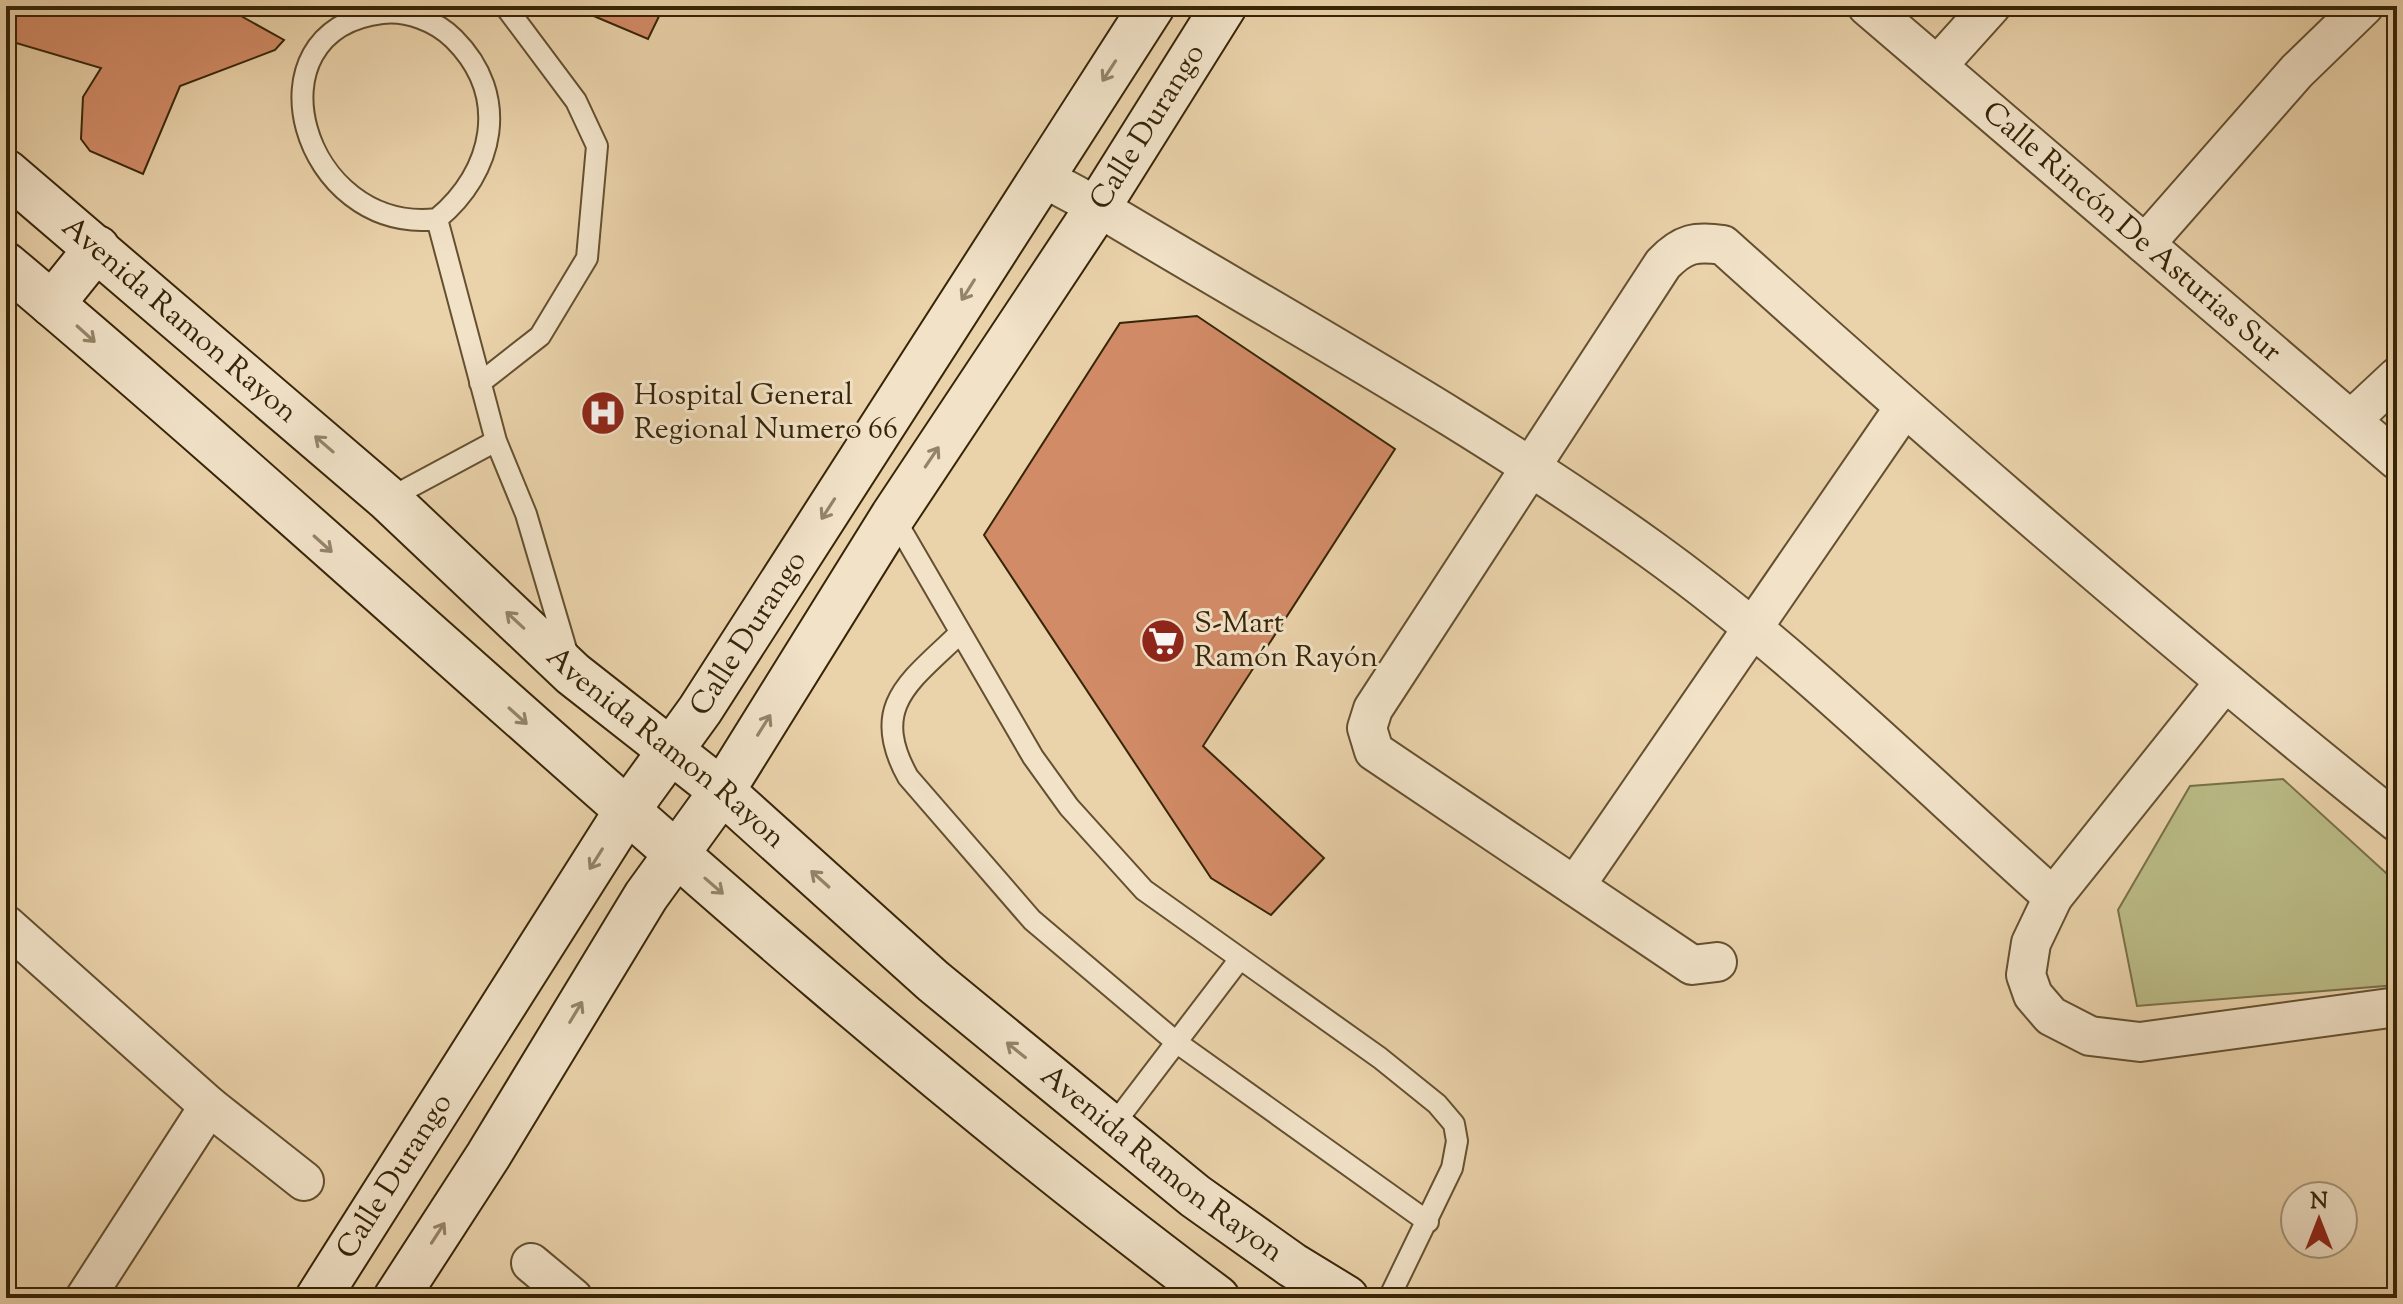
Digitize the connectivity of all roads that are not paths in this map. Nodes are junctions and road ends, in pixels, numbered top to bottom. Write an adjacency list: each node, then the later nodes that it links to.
1 (505, 6): 17 (lane)
2 (1152, 6): 9 (main road, Calle Durango, one-way to 9)
3 (1224, 6): 10 (main road, Calle Durango)
4 (1867, 6): 7 (street, Calle Rincón De Asturias Sur)
5 (1991, 6): 7 (street)
6 (2364, 6): 12 (street)
7 (1937, 66): 12 (street, Calle Rincón De Asturias Sur)
8 (6, 172): 13 (main road, Avenida Ramon Rayon)
9 (1040, 176): 10 (street); 29 (main road, Calle Durango, one-way to 29)
10 (1098, 207): 22 (street); 24 (main road, Calle Durango, one-way to 10)
11 (437, 219): 11 (lane); 17 (lane)
12 (2145, 244): 19 (street, Calle Rincón De Asturias Sur)
13 (97, 248): 15 (main road); 23 (main road, Avenida Ramon Rayon, one-way to 13)
14 (6, 265): 15 (main road)
15 (52, 304): 31 (main road, one-way to 31)
16 (2397, 377): 19 (street)
17 (480, 383): 20 (lane)
18 (1904, 408): 22 (street); 25 (street); 28 (street)
19 (2351, 420): 21 (street, Calle Rincón De Asturias Sur)
20 (496, 441): 23 (lane); 27 (lane)
21 (2397, 460)
22 (1532, 469): 25 (street); 34 (street)
23 (388, 499): 27 (main road, Avenida Ramon Rayon, one-way to 23)
24 (893, 516): 26 (lane); 30 (main road, Calle Durango, one-way to 24)
25 (1751, 626): 34 (street); 35 (street)
26 (960, 633): 37 (lane); 40 (lane)
27 (573, 674): 29 (main road, Avenida Ramon Rayon)
28 (2224, 683): 32 (street); 35 (street)
29 (672, 748): 30 (main road, Avenida Ramon Rayon); 31 (main road, Calle Durango)
30 (722, 791): 33 (main road, Calle Durango); 42 (main road, Avenida Ramon Rayon, one-way to 30)
31 (626, 812): 33 (main road); 47 (main road, Calle Durango, one-way to 47)
32 (2397, 822)
33 (676, 854): 48 (main road, Calle Durango, one-way to 33); 50 (main road, one-way to 50)
34 (1575, 886): 38 (street)
35 (2053, 897): 39 (street)
36 (6, 925): 41 (street)
37 (1239, 960): 40 (lane); 44 (lane)
38 (1717, 962)
39 (2397, 1007)
40 (1176, 1042): 42 (lane); 44 (lane)
41 (209, 1106): 43 (street); 46 (street)
42 (1111, 1128): 51 (main road, Avenida Ramon Rayon)
43 (304, 1181)
44 (1428, 1222): 52 (lane)
45 (531, 1263): 49 (street)
46 (85, 1298)
47 (318, 1298)
48 (396, 1298)
49 (573, 1298)
50 (1217, 1298)
51 (1346, 1298)
52 (1389, 1298)

